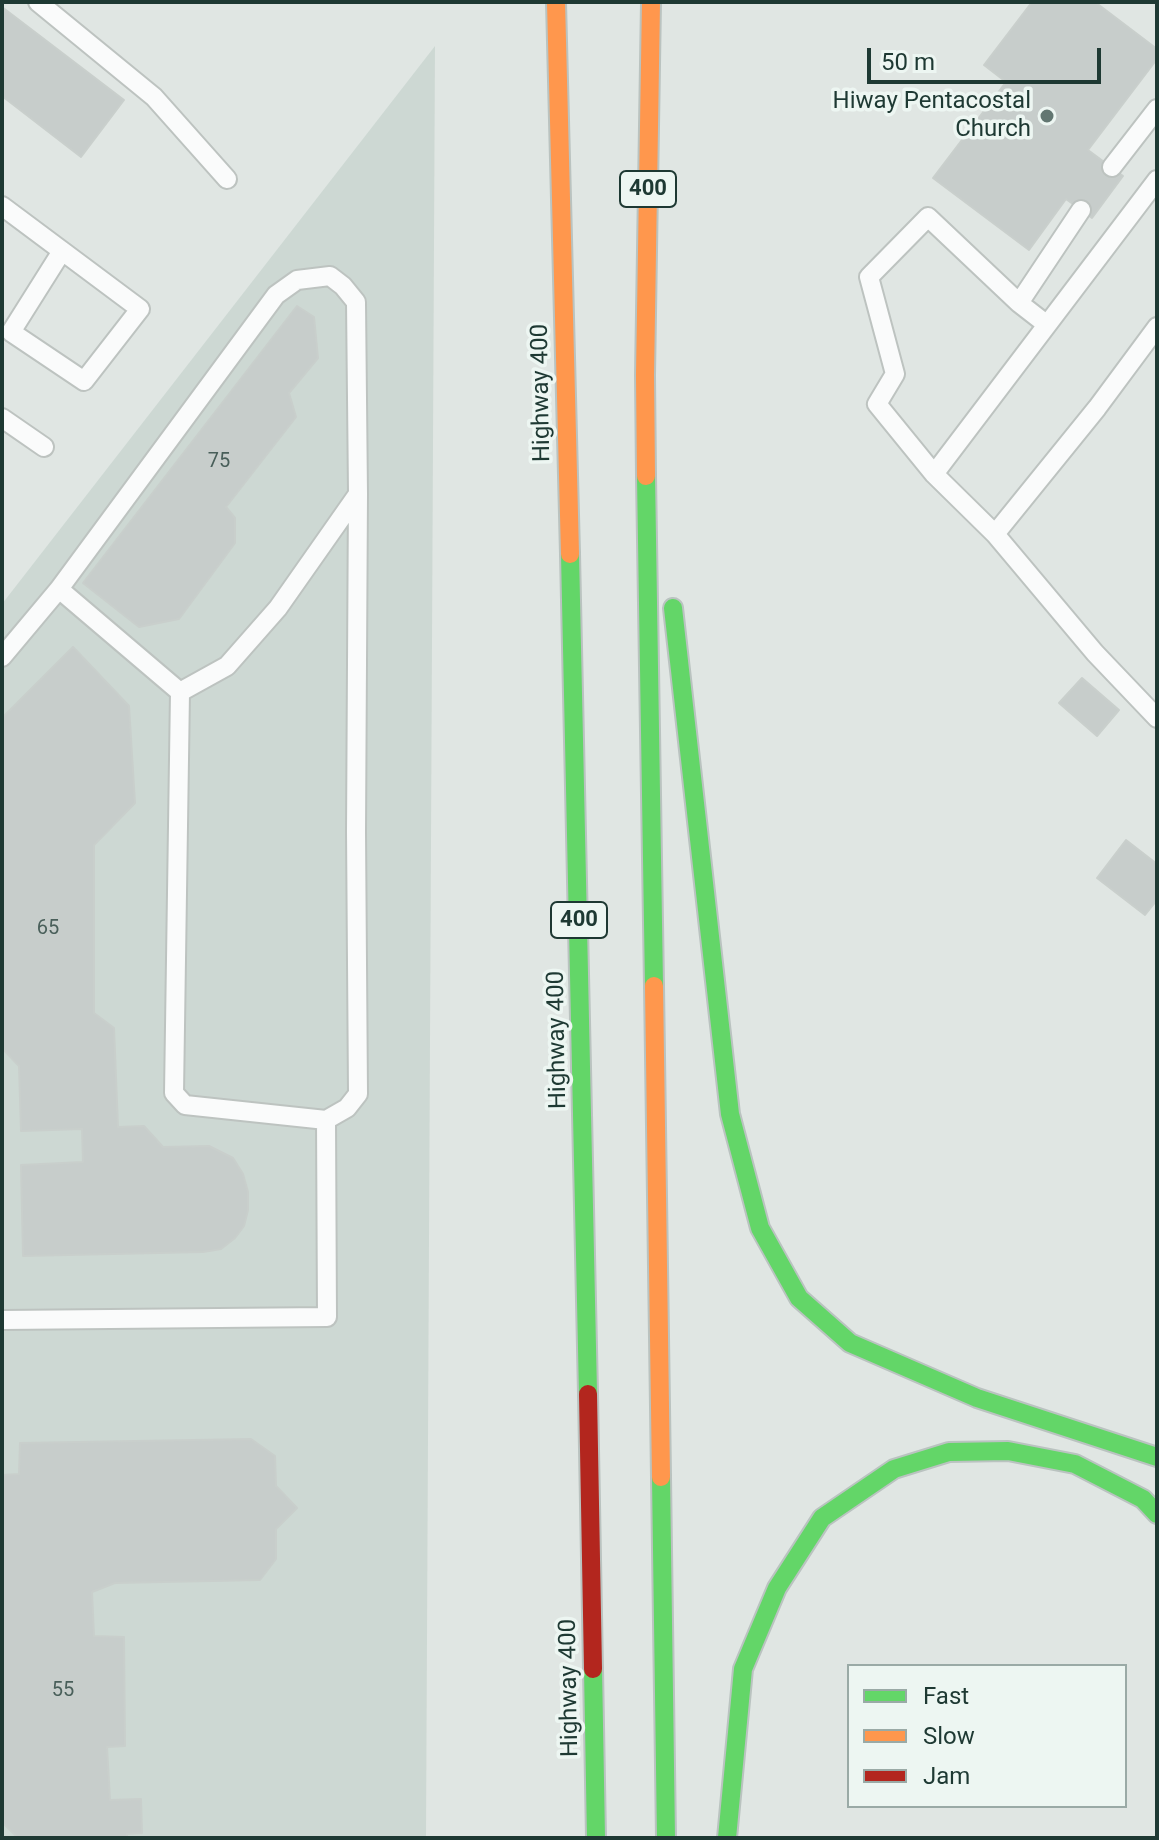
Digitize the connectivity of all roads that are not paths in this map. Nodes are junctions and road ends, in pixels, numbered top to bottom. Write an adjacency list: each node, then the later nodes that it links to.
1 (38, 2): 6 (lane)
2 (556, 2): 32 (highway, Highway 400 / 400)
3 (651, 2): 14 (highway, 400)
4 (1157, 109): 5 (lane)
5 (1112, 167)
6 (227, 179)
7 (1157, 180): 12 (lane)
8 (2, 206): 10 (lane)
9 (1081, 210): 11 (lane)
10 (62, 251): 10 (lane)
11 (1019, 303): 12 (lane); 17 (lane)
12 (1046, 324): 17 (lane)
13 (1157, 327): 19 (lane)
14 (645, 375): 20 (highway); 33 (highway, 400)
15 (2, 418): 16 (lane)
16 (44, 447)
17 (934, 474): 19 (lane)
18 (358, 494): 21 (lane); 24 (lane); 26 (lane)
19 (995, 534): 25 (lane)
20 (665, 546)
21 (59, 589): 23 (lane); 24 (lane)
22 (671, 593): 28 (highway)
23 (2, 657)
24 (180, 692): 26 (lane)
25 (1157, 718)
26 (326, 1120): 27 (lane)
27 (2, 1320)
28 (1124, 1446): 29 (highway); 30 (highway)
29 (1157, 1457)
30 (1157, 1471)
31 (1157, 1514): 34 (highway)
32 (596, 1838)
33 (666, 1838)
34 (727, 1838)

